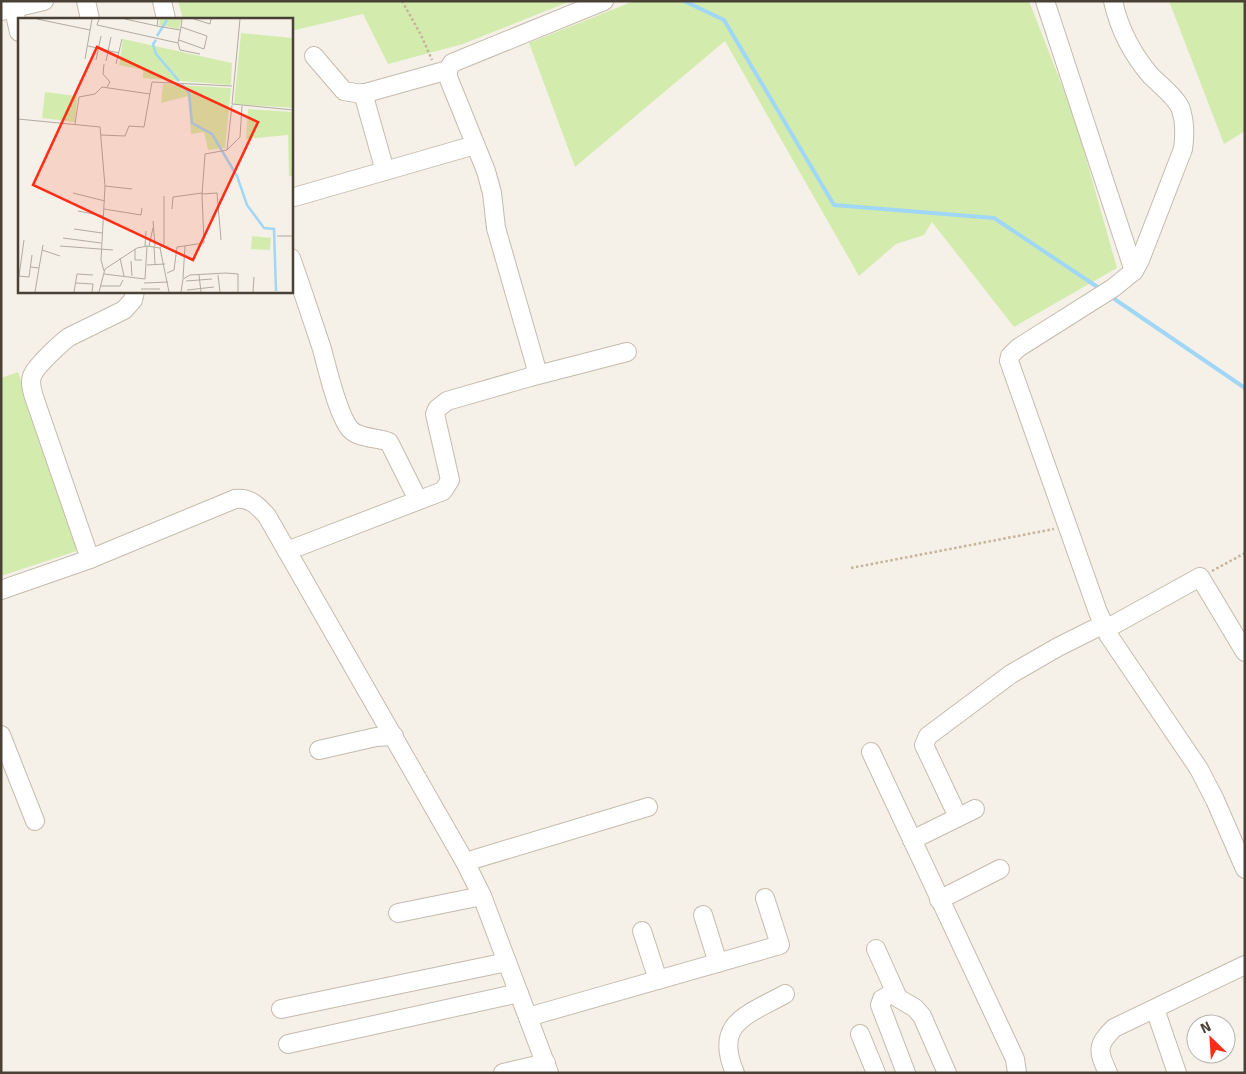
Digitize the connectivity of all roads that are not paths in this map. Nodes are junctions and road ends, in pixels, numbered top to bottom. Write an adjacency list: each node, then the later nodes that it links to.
1 (44, 1): 7 (street)
2 (86, 1): 8 (street)
3 (162, 1): 9 (street)
4 (604, 1): 12 (street)
5 (1046, 1): 18 (street)
6 (1113, 1): 18 (street)
7 (9, 7): 10 (street)
8 (90, 18)
9 (166, 18)
10 (18, 30)
11 (314, 56): 13 (street)
12 (442, 71): 13 (street); 14 (street)
13 (363, 93): 15 (street)
14 (475, 145): 15 (street); 21 (street)
15 (385, 171): 16 (street)
16 (292, 198)
17 (292, 261): 22 (street)
18 (1134, 271): 26 (street)
19 (136, 292): 24 (street)
20 (627, 352): 21 (street)
21 (530, 377): 22 (street)
22 (418, 500): 23 (street)
23 (287, 551): 24 (street); 29 (street)
24 (90, 559): 25 (street)
25 (1, 590)
26 (1105, 627): 27 (street); 34 (street); 39 (street)
27 (1245, 652)
28 (1, 735): 35 (street)
29 (394, 736): 30 (street); 37 (street)
30 (319, 750)
31 (871, 752): 36 (street)
32 (648, 807): 37 (street)
33 (975, 809): 34 (street)
34 (958, 817): 36 (street)
35 (35, 821)
36 (912, 840): 42 (street)
37 (465, 862): 40 (street)
38 (1000, 869): 42 (street)
39 (1245, 869)
40 (482, 896): 43 (street); 47 (street)
41 (765, 898): 48 (street)
42 (939, 900): 65 (street)
43 (398, 912)
44 (703, 915): 48 (street)
45 (642, 931): 50 (street)
46 (876, 950): 51 (street)
47 (507, 962): 52 (street); 54 (street)
48 (718, 963): 50 (street)
49 (1245, 966): 55 (street)
50 (658, 980): 56 (street)
51 (895, 992): 63 (street); 64 (street)
52 (519, 993): 56 (street); 58 (street)
53 (785, 994): 61 (street)
54 (281, 1009)
55 (1155, 1009): 66 (street); 67 (street)
56 (528, 1017): 59 (street)
57 (860, 1034): 62 (street)
58 (288, 1044)
59 (547, 1068): 60 (street)
60 (503, 1073)
61 (735, 1073)
62 (876, 1073)
63 (906, 1073)
64 (947, 1073)
65 (1017, 1073)
66 (1108, 1073)
67 (1177, 1073)

